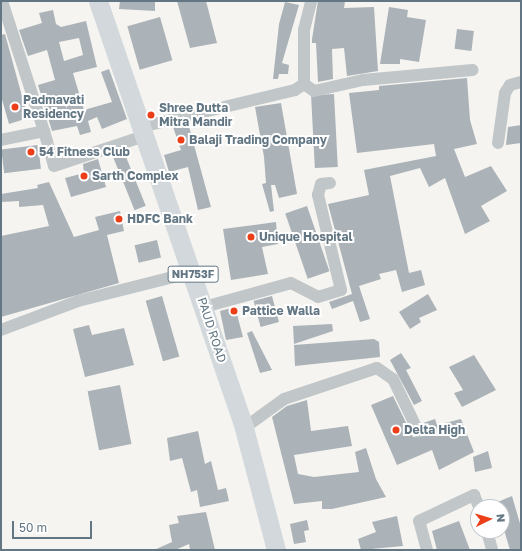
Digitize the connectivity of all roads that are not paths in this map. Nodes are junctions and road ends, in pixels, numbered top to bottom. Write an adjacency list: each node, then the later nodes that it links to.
1 (2, 1): 7 (street)
2 (98, 1): 8 (main road, PAUD ROAD / NH753F)
3 (311, 1): 6 (street)
4 (473, 70): 6 (street)
5 (521, 82): 10 (street)
6 (304, 84): 8 (street)
7 (44, 131): 8 (street); 9 (street)
8 (142, 132): 12 (main road, PAUD ROAD / NH753F)
9 (1, 140)
10 (498, 144)
11 (330, 183): 13 (street)
12 (193, 272): 13 (main road, PAUD ROAD / NH753F); 14 (street)
13 (204, 307): 15 (main road, PAUD ROAD / NH753F)
14 (1, 330)
15 (244, 428): 16 (street); 19 (main road, PAUD ROAD / NH753F)
16 (418, 431)
17 (476, 499): 20 (street)
18 (489, 539): 21 (street)
19 (276, 550)
20 (427, 550)
21 (492, 550)

